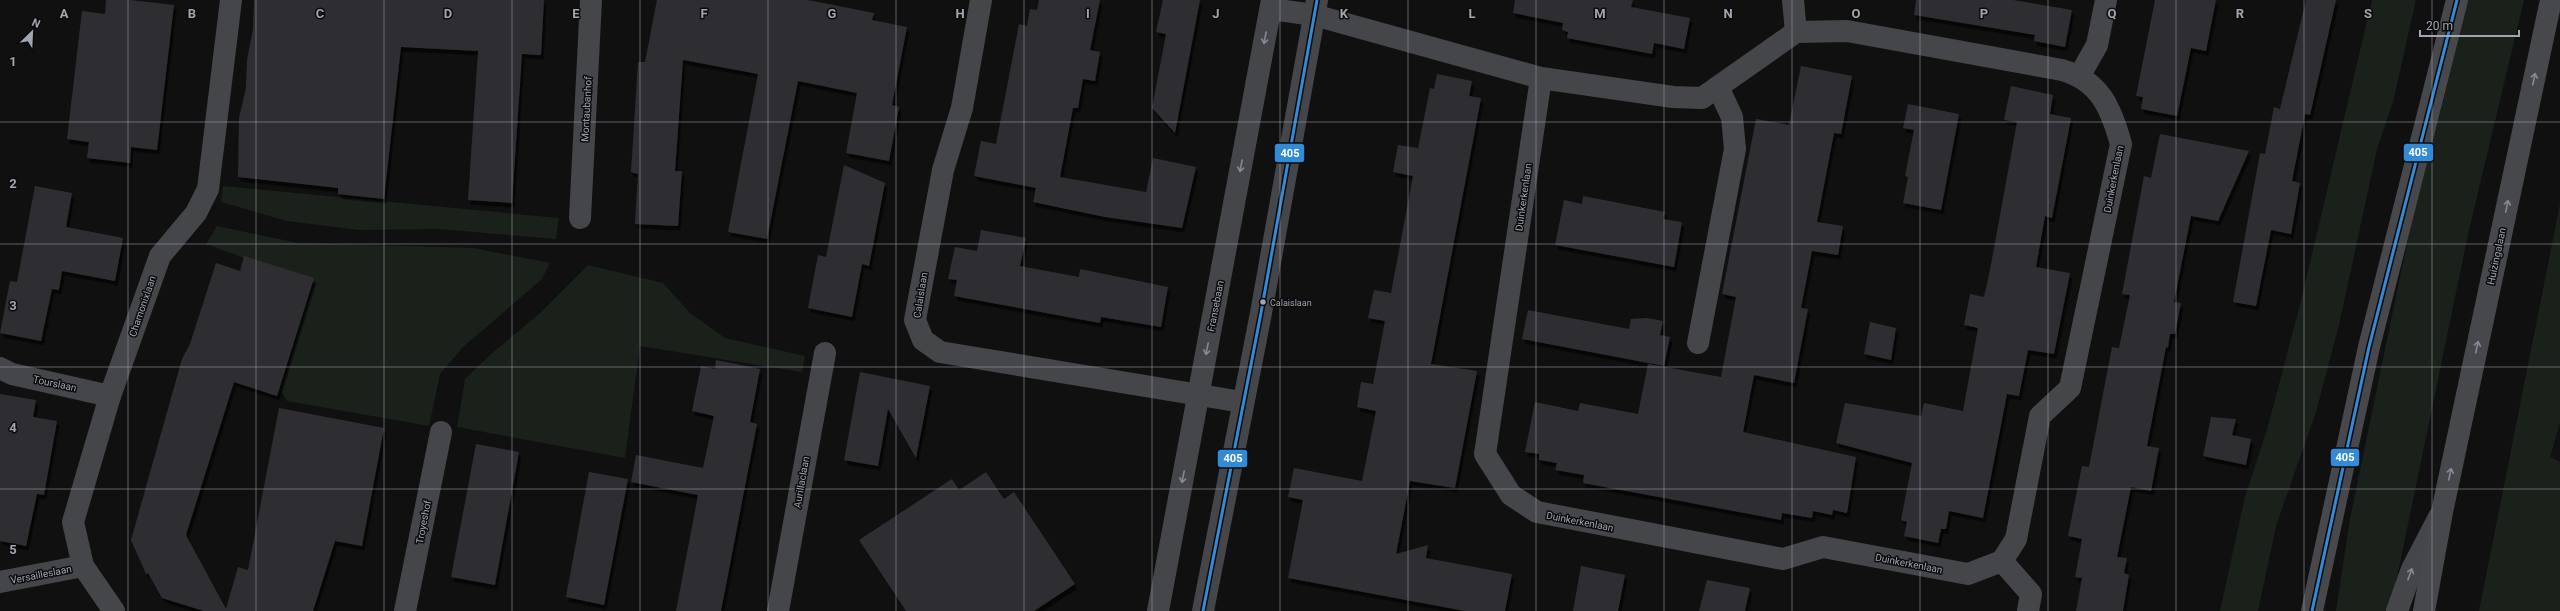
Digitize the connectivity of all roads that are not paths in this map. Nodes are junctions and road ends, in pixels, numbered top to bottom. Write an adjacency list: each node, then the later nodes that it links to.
1 (231, 0): 19 (street, Chamonixlaan)
2 (592, 0): 14 (street, Montaubanhof)
3 (981, 0): 18 (street, Calaislaan)
4 (1793, 0): 10 (street)
5 (2106, 0): 11 (street)
6 (2457, 0): 32 (main road)
7 (2551, 0): 22 (main road, Huizingalaan, one-way to 7)
8 (1272, 4): 9 (street); 18 (street, Fransebaan, one-way to 18)
9 (1316, 8): 12 (street); 20 (street)
10 (1796, 32): 11 (street, Duinkerkenlaan); 13 (street)
11 (2080, 75): 23 (street, Duinkerkenlaan)
12 (1541, 78): 13 (street); 23 (street, Duinkerkenlaan)
13 (1718, 87): 15 (street)
14 (580, 218)
15 (1698, 343)
16 (825, 353): 28 (street, Aurillaclaan)
17 (0, 368): 19 (street, Tourslaan)
18 (1199, 395): 20 (street, Calaislaan); 29 (street, Fransebaan, one-way to 29)
19 (110, 396): 24 (street, Chamonixlaan)
20 (1242, 402): 30 (street)
21 (441, 432): 27 (street, Troyeshof)
22 (2442, 512): 33 (street, Huizingalaan, one-way to 22); 34 (main road, Huizingalaan)
23 (2002, 561): 31 (street)
24 (83, 566): 25 (street, Versailleslaan); 26 (street, Chamonixlaan)
25 (0, 582)
26 (114, 611)
27 (405, 611)
28 (778, 611)
29 (1158, 611)
30 (1203, 611)
31 (2028, 611)
32 (2312, 611)
33 (2397, 611)
34 (2424, 611)

